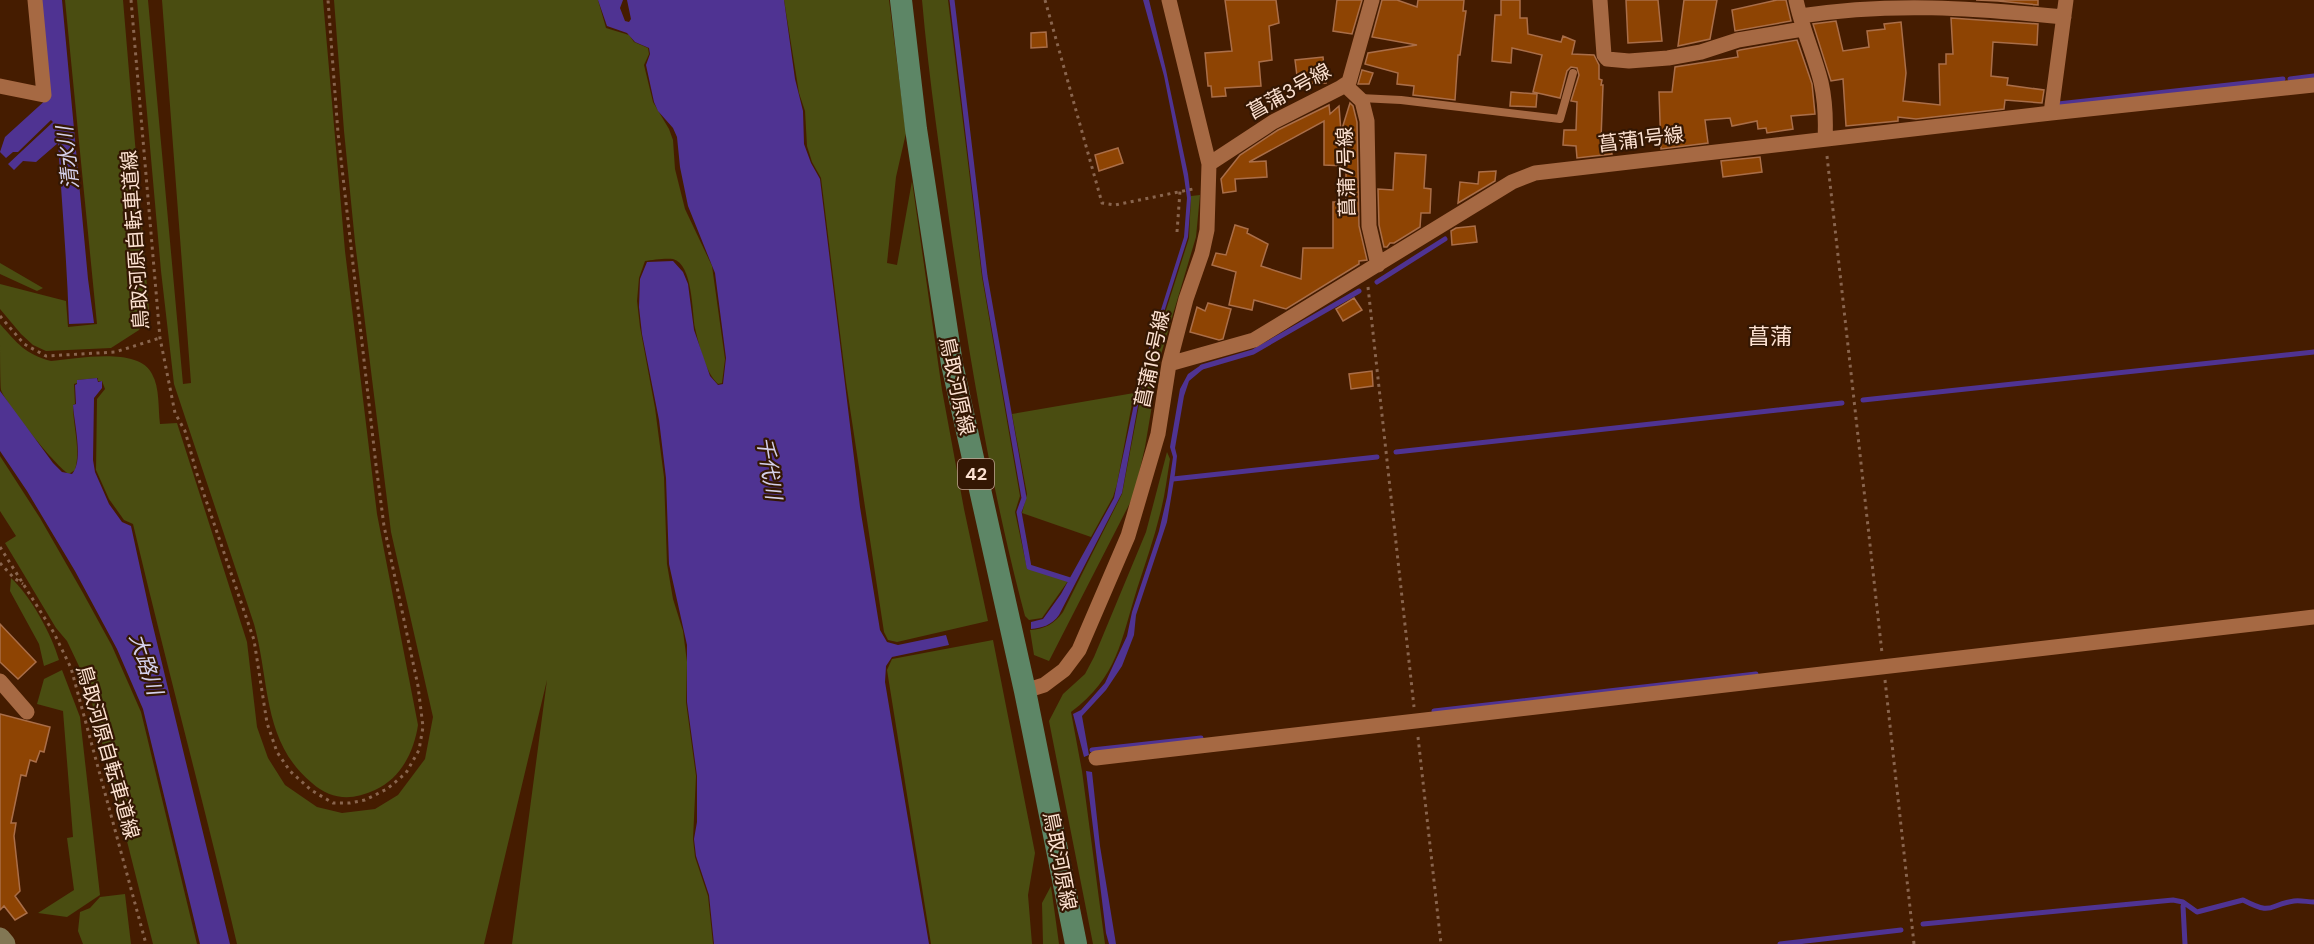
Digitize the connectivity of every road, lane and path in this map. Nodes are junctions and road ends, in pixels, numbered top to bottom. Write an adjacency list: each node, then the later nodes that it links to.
1 (35, 0): 18 (street)
2 (131, 0): 28 (path, 鳥取河原自転車道線)
3 (328, 0): 28 (path)
4 (901, 0): 36 (main road, 鳥取河原線 / 42)
5 (1045, 0): 24 (path)
6 (1169, 0): 22 (street, 菖蒲16号線)
7 (1372, 0): 17 (street, 菖蒲3号線)
8 (1600, 0): 14 (street)
9 (1796, 0): 14 (street)
10 (2066, 0): 13 (street)
11 (1895, 3): 12 (street); 14 (street)
12 (1987, 5): 13 (street)
13 (2064, 17): 20 (street)
14 (1801, 22): 21 (street)
15 (1573, 73): 19 (lane)
16 (2314, 84): 20 (street, 菖蒲1号線)
17 (1345, 85): 19 (street, 菖蒲7号線); 22 (street, 菖蒲3号線)
18 (0, 86)
19 (1360, 98): 26 (street, 菖蒲7号線)
20 (2051, 113): 21 (street, 菖蒲1号線)
21 (1825, 139): 26 (street, 菖蒲1号線); 34 (path)
22 (1209, 164): 23 (street, 菖蒲16号線)
23 (1209, 187): 24 (path); 29 (street, 菖蒲16号線)
24 (1180, 191): 25 (path)
25 (1177, 232)
26 (1372, 269): 29 (street, 菖蒲1号線); 38 (path)
27 (0, 316): 28 (path, 鳥取河原自転車道線)
28 (160, 338)
29 (1169, 364): 36 (street, 菖蒲16号線)
30 (0, 547): 32 (path, 鳥取河原自転車道線)
31 (0, 563): 32 (path)
32 (24, 584): 42 (path, 鳥取河原自転車道線)
33 (2314, 617): 34 (street)
34 (1883, 667): 38 (street); 45 (path)
35 (0, 681): 37 (street)
36 (1025, 691): 43 (main road, 鳥取河原線 / 42)
37 (27, 712)
38 (1416, 721): 39 (street); 44 (path)
39 (1096, 758)
40 (0, 938): 41 (street)
41 (5, 944)
42 (146, 944)
43 (1076, 944)
44 (1442, 944)
45 (1914, 944)

